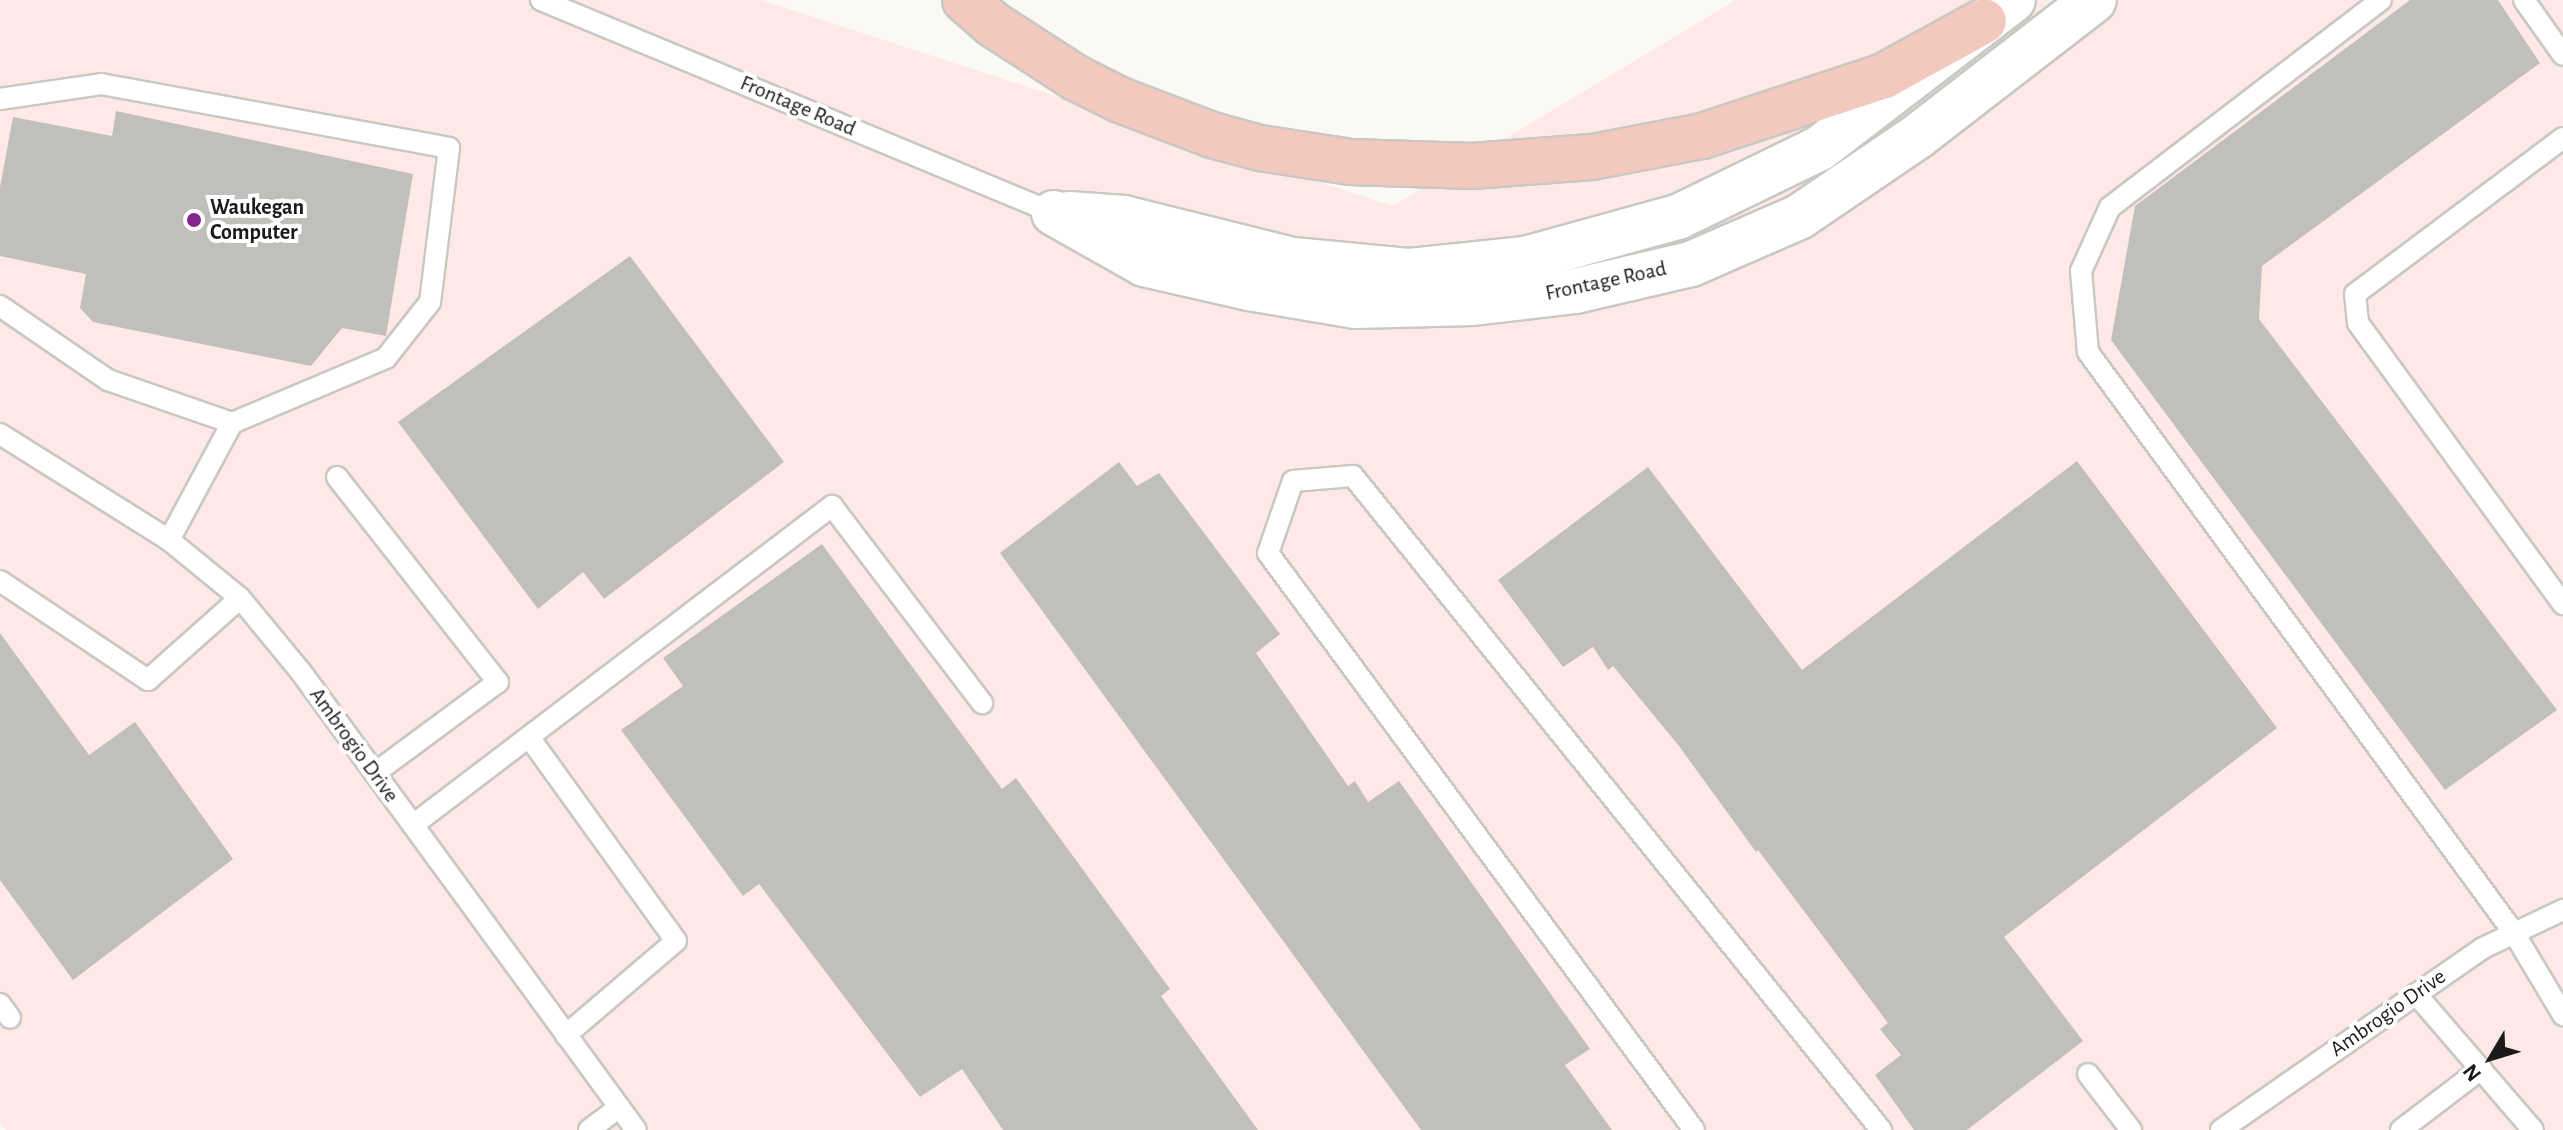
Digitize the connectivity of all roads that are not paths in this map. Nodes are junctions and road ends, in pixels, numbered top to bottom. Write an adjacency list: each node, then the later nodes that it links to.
1 (541, 0): 10 (lane, Frontage Road)
2 (965, 0): 6 (highway)
3 (2381, 0): 24 (lane)
4 (2524, 0): 7 (lane)
5 (2091, 2): 10 (street, Frontage Road)
6 (1998, 11): 10 (street, Frontage Road)
7 (2563, 55)
8 (0, 99): 12 (lane)
9 (2563, 138): 18 (lane)
10 (1054, 213)
11 (0, 306): 12 (lane)
12 (232, 423): 15 (lane)
13 (2, 441): 15 (lane, Ambrogio Drive)
14 (337, 477): 21 (lane)
15 (169, 540): 17 (lane, Ambrogio Drive)
16 (0, 581): 17 (lane)
17 (240, 598): 21 (lane, Ambrogio Drive)
18 (2563, 604)
19 (982, 703): 20 (lane)
20 (529, 737): 22 (lane); 27 (lane)
21 (375, 773): 22 (lane, Ambrogio Drive)
22 (413, 825): 27 (lane, Ambrogio Drive)
23 (2563, 910): 24 (lane, Ambrogio Drive)
24 (2514, 933): 25 (lane, Ambrogio Drive); 26 (lane)
25 (2416, 994): 28 (lane); 36 (lane, Ambrogio Drive)
26 (2563, 1015)
27 (566, 1035): 30 (lane, Ambrogio Drive)
28 (2481, 1069): 37 (lane); 38 (lane)
29 (2088, 1074): 35 (lane)
30 (619, 1107): 31 (lane); 32 (lane, Ambrogio Drive)
31 (589, 1130)
32 (636, 1130)
33 (1694, 1130): 34 (lane)
34 (1881, 1130)
35 (2131, 1130)
36 (2221, 1130)
37 (2401, 1130)
38 (2533, 1130)

